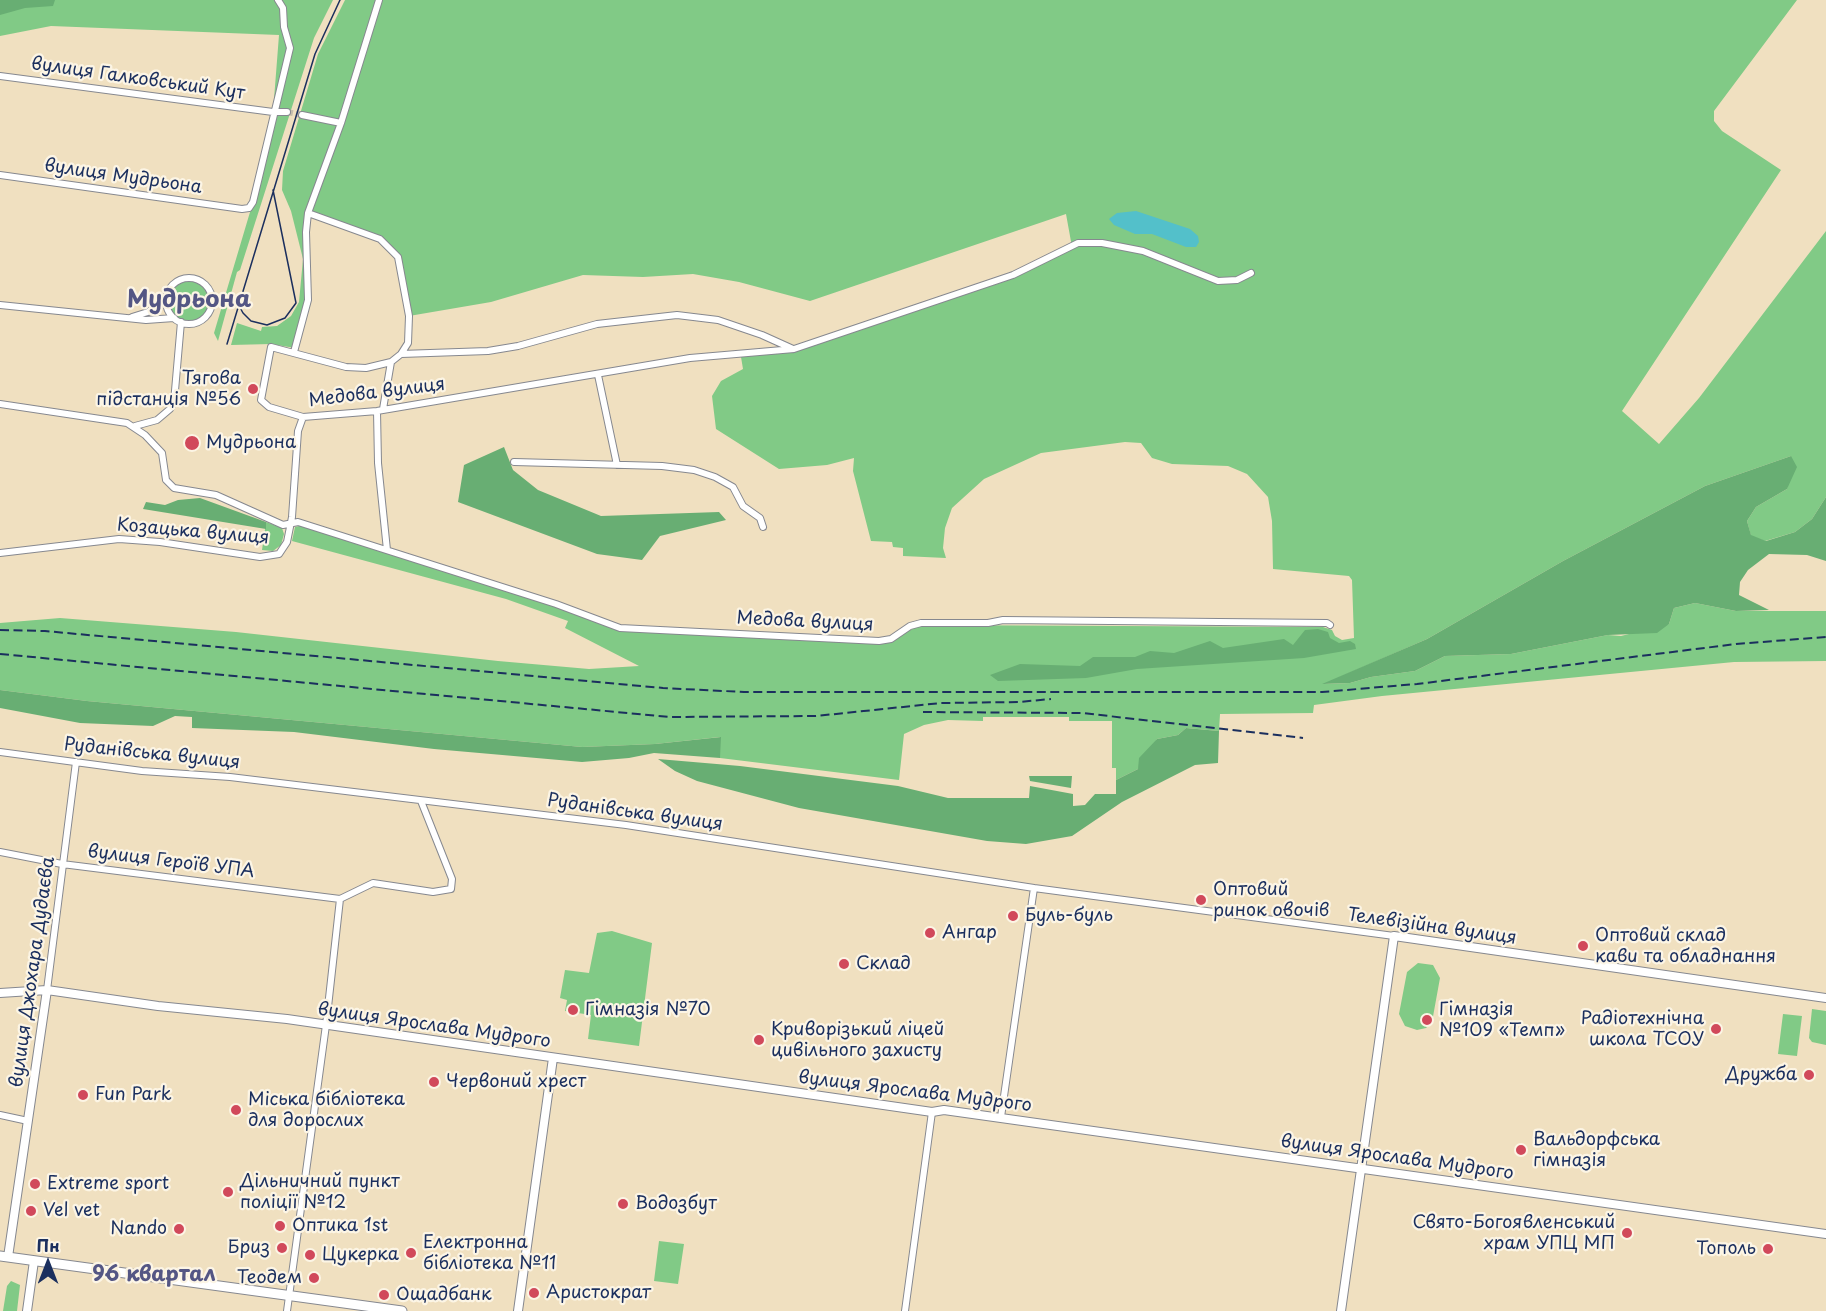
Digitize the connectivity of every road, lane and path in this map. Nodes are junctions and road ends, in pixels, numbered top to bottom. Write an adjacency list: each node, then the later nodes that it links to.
1 (278, 0): 4 (street)
2 (379, 0): 7 (street)
3 (0, 76): 4 (street, вулиця Галковський Кут)
4 (273, 112): 5 (street, вулиця Галковський Кут); 8 (street, вулиця Мудрьона)
5 (287, 112)
6 (302, 115): 7 (street)
7 (341, 123): 9 (street)
8 (0, 174)
9 (308, 213): 17 (street); 18 (street)
10 (1251, 273): 16 (street, Медова вулиця)
11 (166, 300): 13 (street); 14 (street); 15 (street)
12 (0, 305): 13 (street)
13 (130, 318): 14 (street)
14 (174, 318): 15 (street)
15 (181, 322): 24 (street)
16 (794, 349): 18 (street); 20 (street, Медова вулиця)
17 (294, 352): 19 (street); 23 (street)
18 (401, 354): 19 (street)
19 (391, 362): 22 (street)
20 (598, 375): 22 (street, Медова вулиця); 26 (street)
21 (0, 404): 24 (street)
22 (380, 410): 23 (street, Медова вулиця); 29 (street)
23 (303, 417): 27 (street, Медова вулиця)
24 (135, 426): 27 (street, Медова вулиця)
25 (514, 462): 26 (street)
26 (617, 465): 28 (street)
27 (291, 524): 29 (street, Медова вулиця); 30 (street, Козацька вулиця)
28 (763, 527)
29 (387, 550): 31 (street, Медова вулиця)
30 (0, 553)
31 (1330, 626)
32 (0, 752): 33 (street, Руданівська вулиця)
33 (76, 762): 34 (street, Руданівська вулиця); 36 (street, вулиця Джохара Дудаєва)
34 (421, 801): 37 (street, Руданівська вулиця); 38 (street)
35 (0, 852): 36 (street, вулиця Героїв УПА)
36 (63, 864): 38 (street, вулиця Героїв УПА); 40 (street, вулиця Джохара Дудаєва)
37 (1034, 888): 39 (street, Телевізійна вулиця); 47 (street)
38 (340, 899): 43 (street)
39 (1394, 936): 42 (street, Телевізійна вулиця); 49 (street)
40 (47, 990): 41 (street, вулиця Ярослава Мудрого); 43 (street, вулиця Ярослава Мудрого); 48 (street, вулиця Джохара Дудаєва)
41 (0, 993)
42 (1826, 998)
43 (326, 1025): 44 (street, вулиця Ярослава Мудрого); 53 (street)
44 (553, 1058): 45 (street, вулиця Ярослава Мудрого); 57 (street)
45 (932, 1112): 47 (street, вулиця Ярослава Мудрого); 58 (street)
46 (0, 1115): 48 (street)
47 (1001, 1118): 49 (street, вулиця Ярослава Мудрого)
48 (28, 1121): 51 (street, вулиця Джохара Дудаєва)
49 (1361, 1167): 50 (street, вулиця Ярослава Мудрого); 59 (street)
50 (1826, 1234)
51 (4, 1257): 52 (main road)
52 (34, 1261): 53 (main road); 54 (street)
53 (289, 1296): 55 (street); 56 (main road)
54 (27, 1311)
55 (287, 1311)
56 (402, 1311)
57 (518, 1311)
58 (905, 1311)
59 (1341, 1311)

